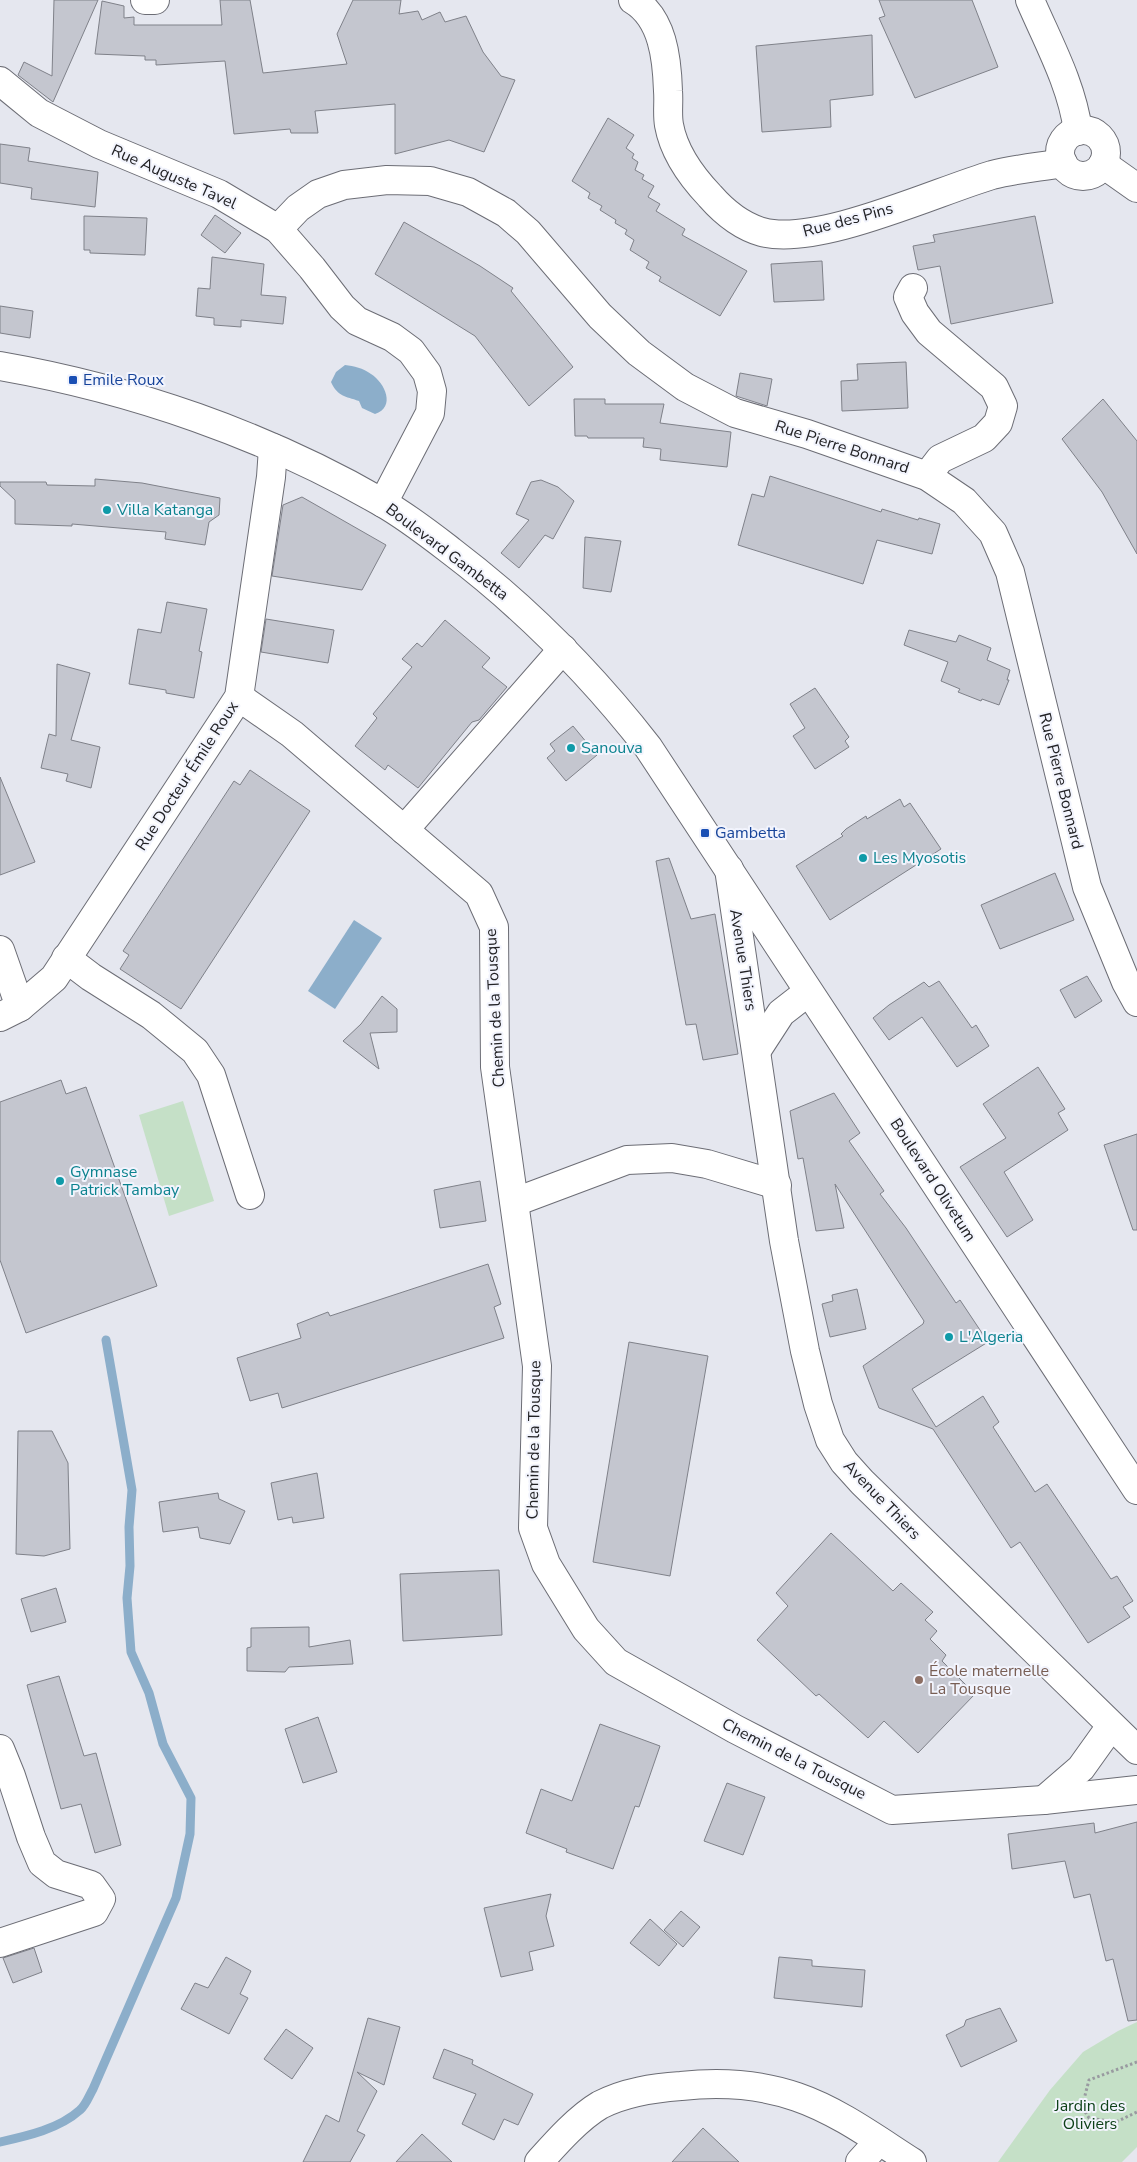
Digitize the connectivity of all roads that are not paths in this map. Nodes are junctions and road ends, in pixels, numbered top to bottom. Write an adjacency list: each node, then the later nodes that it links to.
1 (145, 0): 2 (street)
2 (155, 0)
3 (633, 0): 7 (street, Rue des Pins)
4 (1030, 0): 6 (street)
5 (0, 81): 10 (street, Rue Auguste Tavel)
6 (1078, 131): 7 (street); 8 (street)
7 (1064, 163): 8 (street)
8 (1103, 164): 9 (street)
9 (1137, 188)
10 (278, 229): 14 (street, Rue Pierre Bonnard); 15 (street, Rue Auguste Tavel)
11 (913, 288): 14 (street)
12 (1, 370): 13 (street, Boulevard Gambetta)
13 (273, 448): 15 (street, Boulevard Gambetta); 17 (street, Rue Docteur Émile Roux)
14 (927, 476): 23 (street, Rue Pierre Bonnard)
15 (382, 503): 16 (street, Boulevard Gambetta)
16 (563, 649): 18 (street); 19 (street, Boulevard Gambetta)
17 (239, 697): 18 (street, Chemin de la Tousque); 21 (street, Rue Docteur Émile Roux)
18 (404, 830): 28 (street, Chemin de la Tousque)
19 (729, 869): 22 (street, Boulevard Olivetum); 25 (street, Avenue Thiers)
20 (0, 950): 24 (street, Rue Docteur Émile Roux)
21 (66, 958): 24 (street, Rue Docteur Émile Roux); 27 (street)
22 (808, 992): 25 (street, Avenue Thiers); 29 (street, Boulevard Olivetum)
23 (1137, 1002)
24 (10, 1012)
25 (757, 1050): 26 (street, Avenue Thiers)
26 (777, 1185): 28 (street); 30 (street, Avenue Thiers)
27 (250, 1195)
28 (515, 1202): 34 (street, Chemin de la Tousque)
29 (1137, 1490)
30 (1112, 1726): 32 (street, Avenue Thiers); 34 (street)
31 (0, 1749): 35 (street)
32 (1137, 1750)
33 (1137, 1790): 34 (street, Chemin de la Tousque)
34 (1044, 1800)
35 (0, 1943)
36 (879, 2141): 37 (street); 38 (street); 39 (street)
37 (539, 2162)
38 (860, 2162)
39 (912, 2162)

